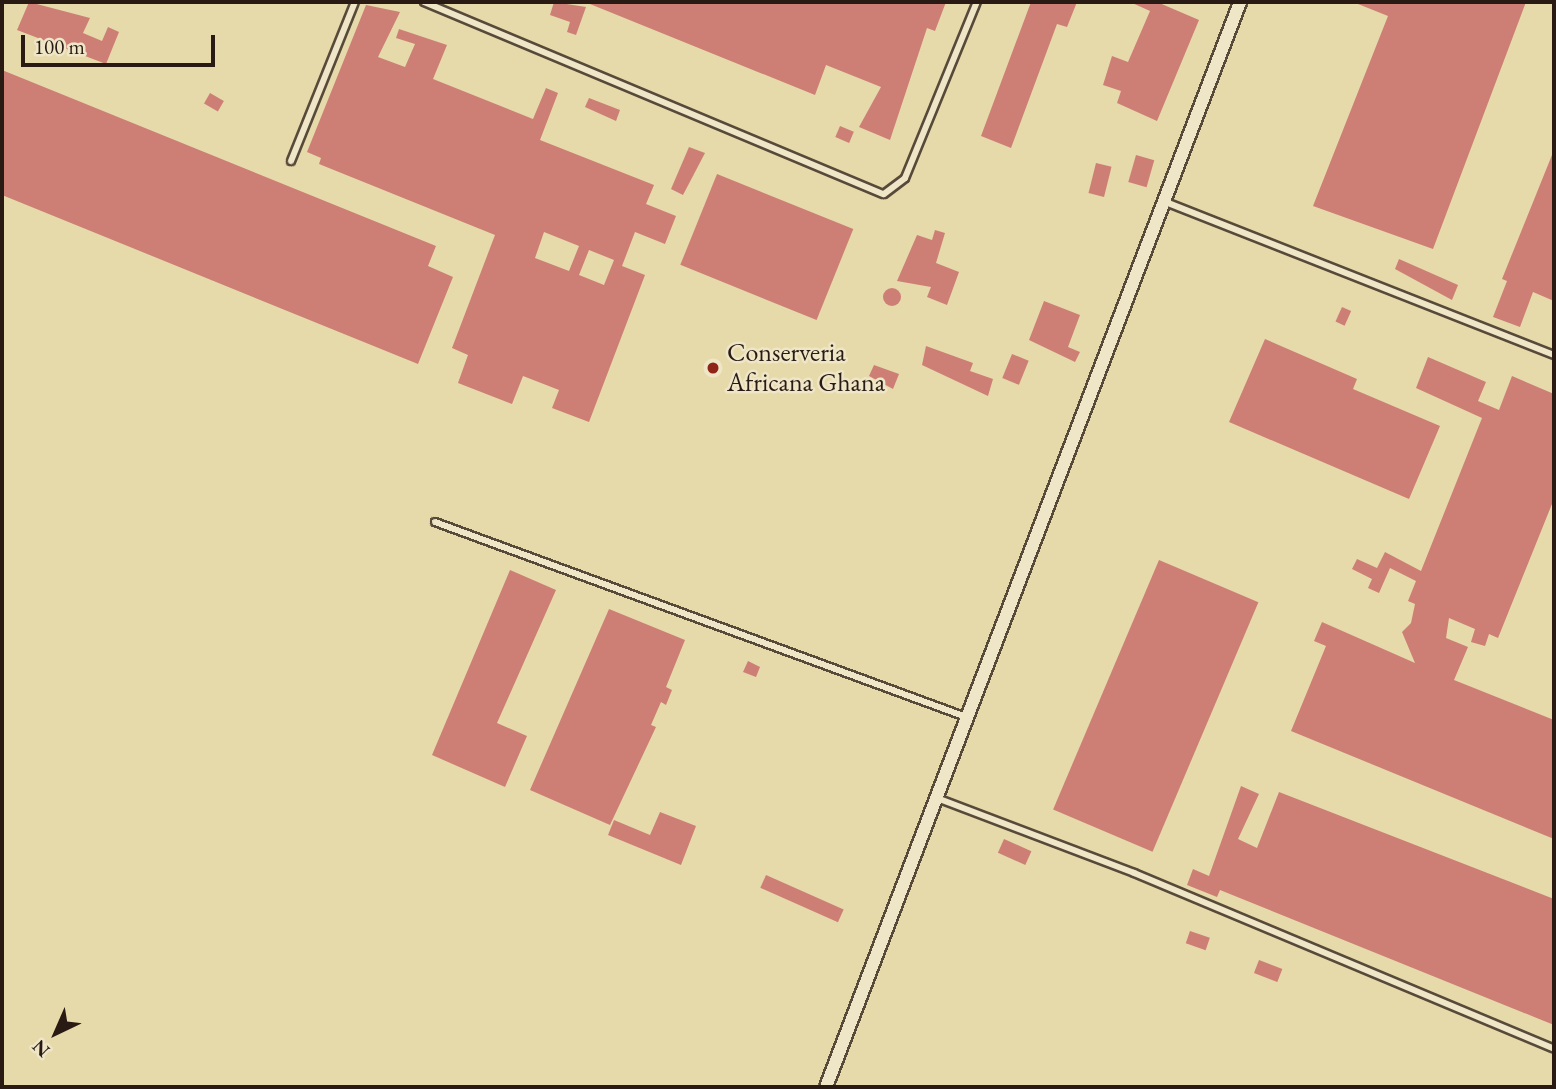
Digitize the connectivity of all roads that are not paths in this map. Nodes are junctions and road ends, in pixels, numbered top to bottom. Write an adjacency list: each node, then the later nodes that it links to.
1 (355, 2): 5 (lane)
2 (424, 2): 3 (lane)
3 (977, 2)
4 (1235, 3): 6 (street)
5 (291, 161)
6 (1163, 201): 7 (lane); 9 (street)
7 (1554, 355)
8 (435, 522): 9 (lane)
9 (966, 718): 10 (street)
10 (936, 797): 11 (lane); 12 (street)
11 (1554, 1049)
12 (826, 1087)

